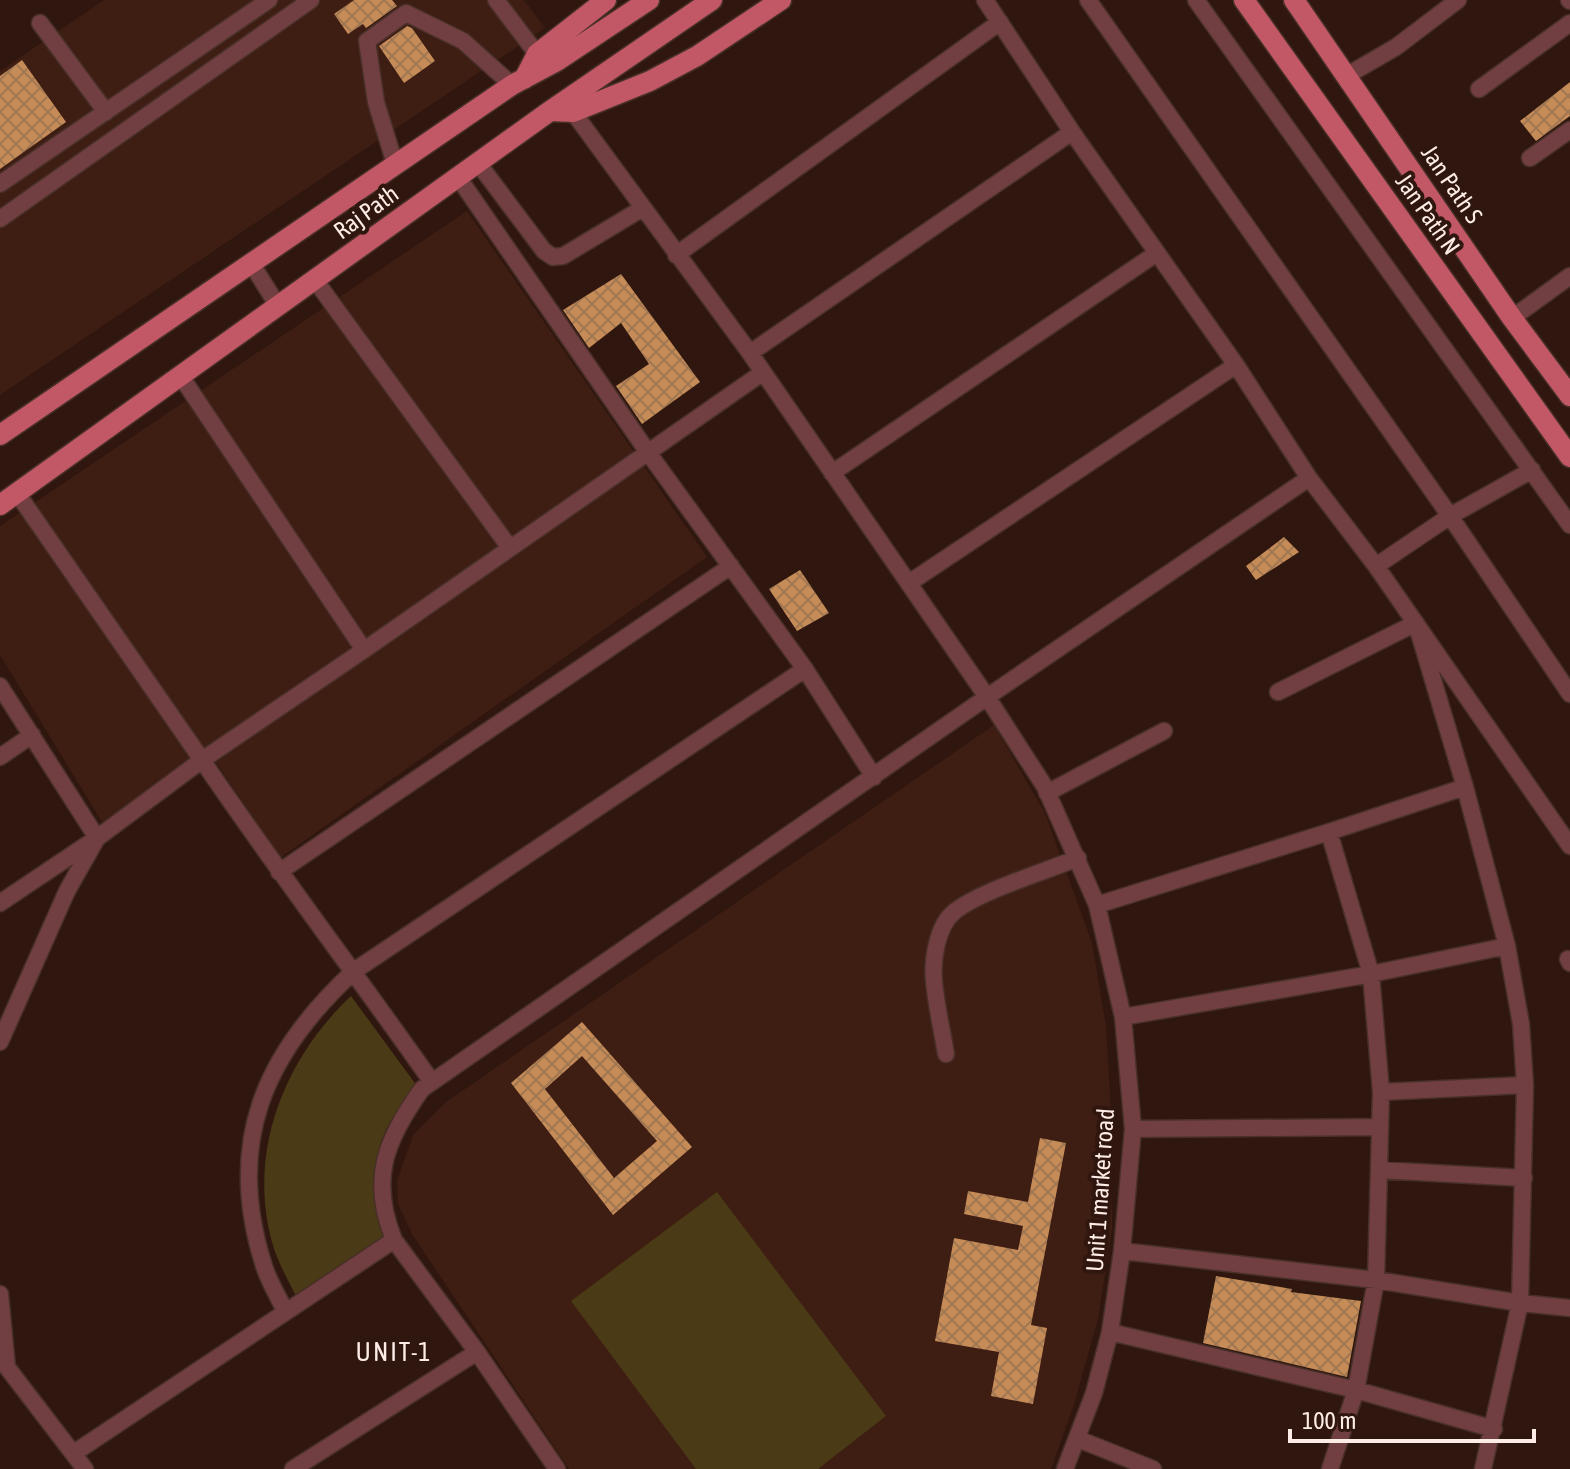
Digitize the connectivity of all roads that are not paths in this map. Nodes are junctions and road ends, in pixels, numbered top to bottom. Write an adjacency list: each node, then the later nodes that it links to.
1 (269, 0): 22 (street)
2 (311, 0): 32 (street)
3 (496, 0): 17 (street)
4 (606, 0): 17 (main road, Raj Path)
5 (649, 0): 19 (main road)
6 (712, 0): 21 (main road, Raj Path)
7 (781, 0): 23 (main road)
8 (985, 0): 14 (street)
9 (1088, 0): 52 (street)
10 (1196, 0): 48 (street)
11 (1244, 0): 47 (main road, Jan Path N)
12 (1294, 0): 18 (main road, Jan Path S)
13 (1458, 0): 18 (street)
14 (1000, 22): 25 (street); 34 (street)
15 (40, 23): 22 (street)
16 (1570, 23): 20 (street)
17 (537, 54): 19 (main road, Raj Path)
18 (1346, 76): 39 (main road, Jan Path S)
19 (518, 82): 28 (main road, Raj Path); 28 (street)
20 (1479, 89)
21 (550, 111): 23 (main road); 27 (main road, Raj Path)
22 (106, 112): 30 (street)
23 (573, 112): 31 (street, Unit 1 market road)
24 (1570, 130): 26 (street)
25 (1072, 132): 33 (street); 40 (street)
26 (1530, 158)
27 (478, 163): 29 (main road, Raj Path); 31 (street)
28 (395, 164): 35 (main road, Raj Path)
29 (458, 177): 37 (main road, Raj Path); 46 (street)
30 (0, 184)
31 (643, 208): 34 (street, Unit 1 market road)
32 (0, 219)
33 (1157, 253): 41 (street); 49 (street)
34 (676, 255): 40 (street, Unit 1 market road)
35 (251, 263): 38 (street); 45 (main road, Raj Path)
36 (1570, 276): 39 (street)
37 (315, 280): 38 (main road, Raj Path); 54 (street)
38 (278, 306): 43 (main road, Raj Path)
39 (1512, 318): 44 (main road, Jan Path S)
40 (750, 353): 42 (street, Unit 1 market road)
41 (1236, 365): 50 (street); 57 (street)
42 (762, 373): 46 (street); 49 (street, Unit 1 market road)
43 (180, 375): 51 (main road, Raj Path); 59 (street)
44 (1570, 396)
45 (0, 435)
46 (647, 451): 54 (street); 55 (street)
47 (1570, 457)
48 (1532, 470): 52 (street); 53 (street)
49 (832, 473): 57 (street, Unit 1 market road)
50 (1309, 478): 56 (street); 64 (street)
51 (8, 499): 68 (street)
52 (1450, 516): 56 (street); 63 (street)
53 (1570, 525)
54 (510, 548): 59 (street)
55 (731, 566): 60 (street); 76 (street)
56 (1376, 566): 58 (street)
57 (909, 583): 64 (street, Unit 1 market road)
58 (1416, 623): 62 (street); 70 (street); 74 (street)
59 (364, 650): 68 (street)
60 (805, 669): 69 (street); 80 (street)
61 (0, 686): 66 (street)
62 (1278, 692)
63 (1570, 694)
64 (987, 697): 69 (street); 71 (street, Unit 1 market road)
65 (1164, 731): 71 (street)
66 (32, 735): 67 (street); 73 (street)
67 (0, 757)
68 (202, 760): 73 (street); 76 (street)
69 (874, 777): 85 (street)
70 (1465, 787): 72 (street); 79 (street)
71 (1047, 793): 75 (street, Unit 1 market road)
72 (1329, 832): 78 (street); 81 (street)
73 (97, 838): 77 (street); 83 (street)
74 (1570, 846)
75 (1078, 858): 78 (street, Unit 1 market road); 84 (street)
76 (279, 872): 80 (street)
77 (0, 903)
78 (1097, 905): 82 (street, Unit 1 market road)
79 (1507, 946): 81 (street); 86 (street)
80 (354, 971): 85 (street); 98 (street)
81 (1371, 974): 82 (street); 87 (street)
82 (1123, 1017): 89 (street, Unit 1 market road)
83 (0, 1042)
84 (946, 1054)
85 (432, 1082): 92 (street)
86 (1525, 1085): 87 (street); 91 (street)
87 (1381, 1092): 88 (street)
88 (1380, 1127): 89 (street); 90 (street)
89 (1133, 1129): 93 (street, Unit 1 market road)
90 (1379, 1170): 91 (street); 94 (street)
91 (1524, 1178): 96 (street)
92 (394, 1240): 98 (street); 100 (street)
93 (1122, 1251): 94 (street); 99 (street, Unit 1 market road)
94 (1376, 1280): 96 (street); 102 (street)
95 (0, 1294): 101 (street)
96 (1520, 1303): 97 (street); 103 (street)
97 (1570, 1308)
98 (285, 1311): 105 (street)
99 (1110, 1332): 102 (street); 104 (street, Unit 1 market road)
100 (477, 1352): 107 (street); 108 (street)
101 (4, 1363): 105 (street)
102 (1356, 1390): 103 (street); 111 (street)
103 (1494, 1429): 112 (street)
104 (1078, 1439): 109 (street, Unit 1 market road); 110 (street)
105 (74, 1453): 106 (street)
106 (85, 1469)
107 (293, 1469)
108 (557, 1469)
109 (1065, 1469)
110 (1153, 1469)
111 (1330, 1469)
112 (1483, 1469)

